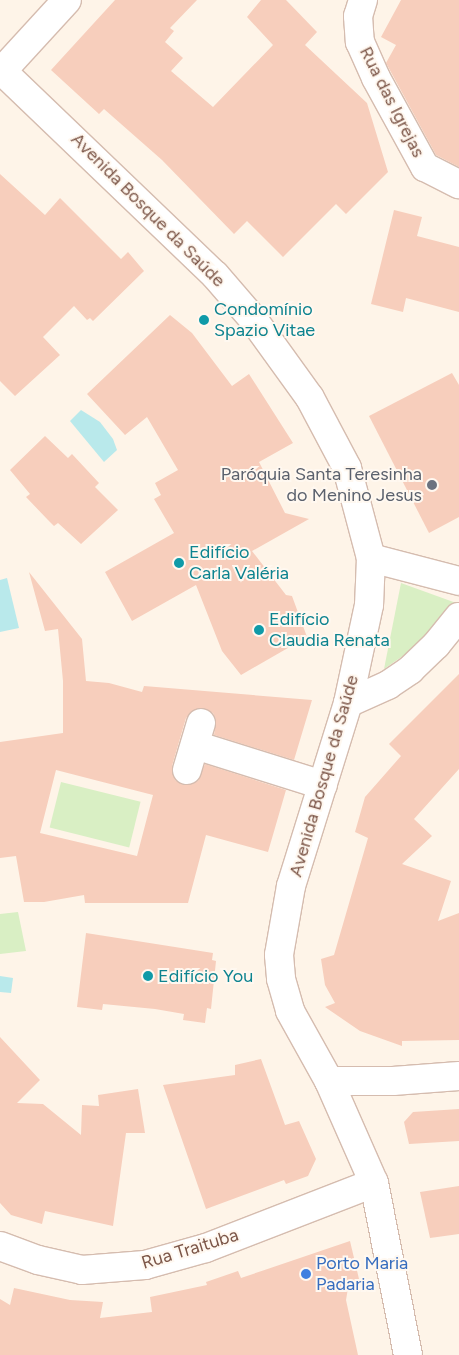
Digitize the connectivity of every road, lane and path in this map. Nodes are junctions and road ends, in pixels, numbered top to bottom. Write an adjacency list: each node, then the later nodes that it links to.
1 (67, 0): 3 (street)
2 (362, 0): 4 (street, Rua das Igrejas)
3 (1, 70): 5 (street, Avenida Bosque da Saúde)
4 (459, 184)
5 (371, 558): 6 (street); 8 (street, Avenida Bosque da Saúde)
6 (459, 581)
7 (459, 617): 8 (street)
8 (348, 703): 10 (street, Avenida Bosque da Saúde)
9 (194, 746): 10 (street)
10 (323, 785): 12 (street, Avenida Bosque da Saúde)
11 (459, 1076): 12 (street)
12 (329, 1081): 13 (street, Avenida Bosque da Saúde)
13 (374, 1183): 14 (street, Rua Traituba); 15 (street, Avenida Bosque da Saúde)
14 (0, 1246)
15 (408, 1355)

